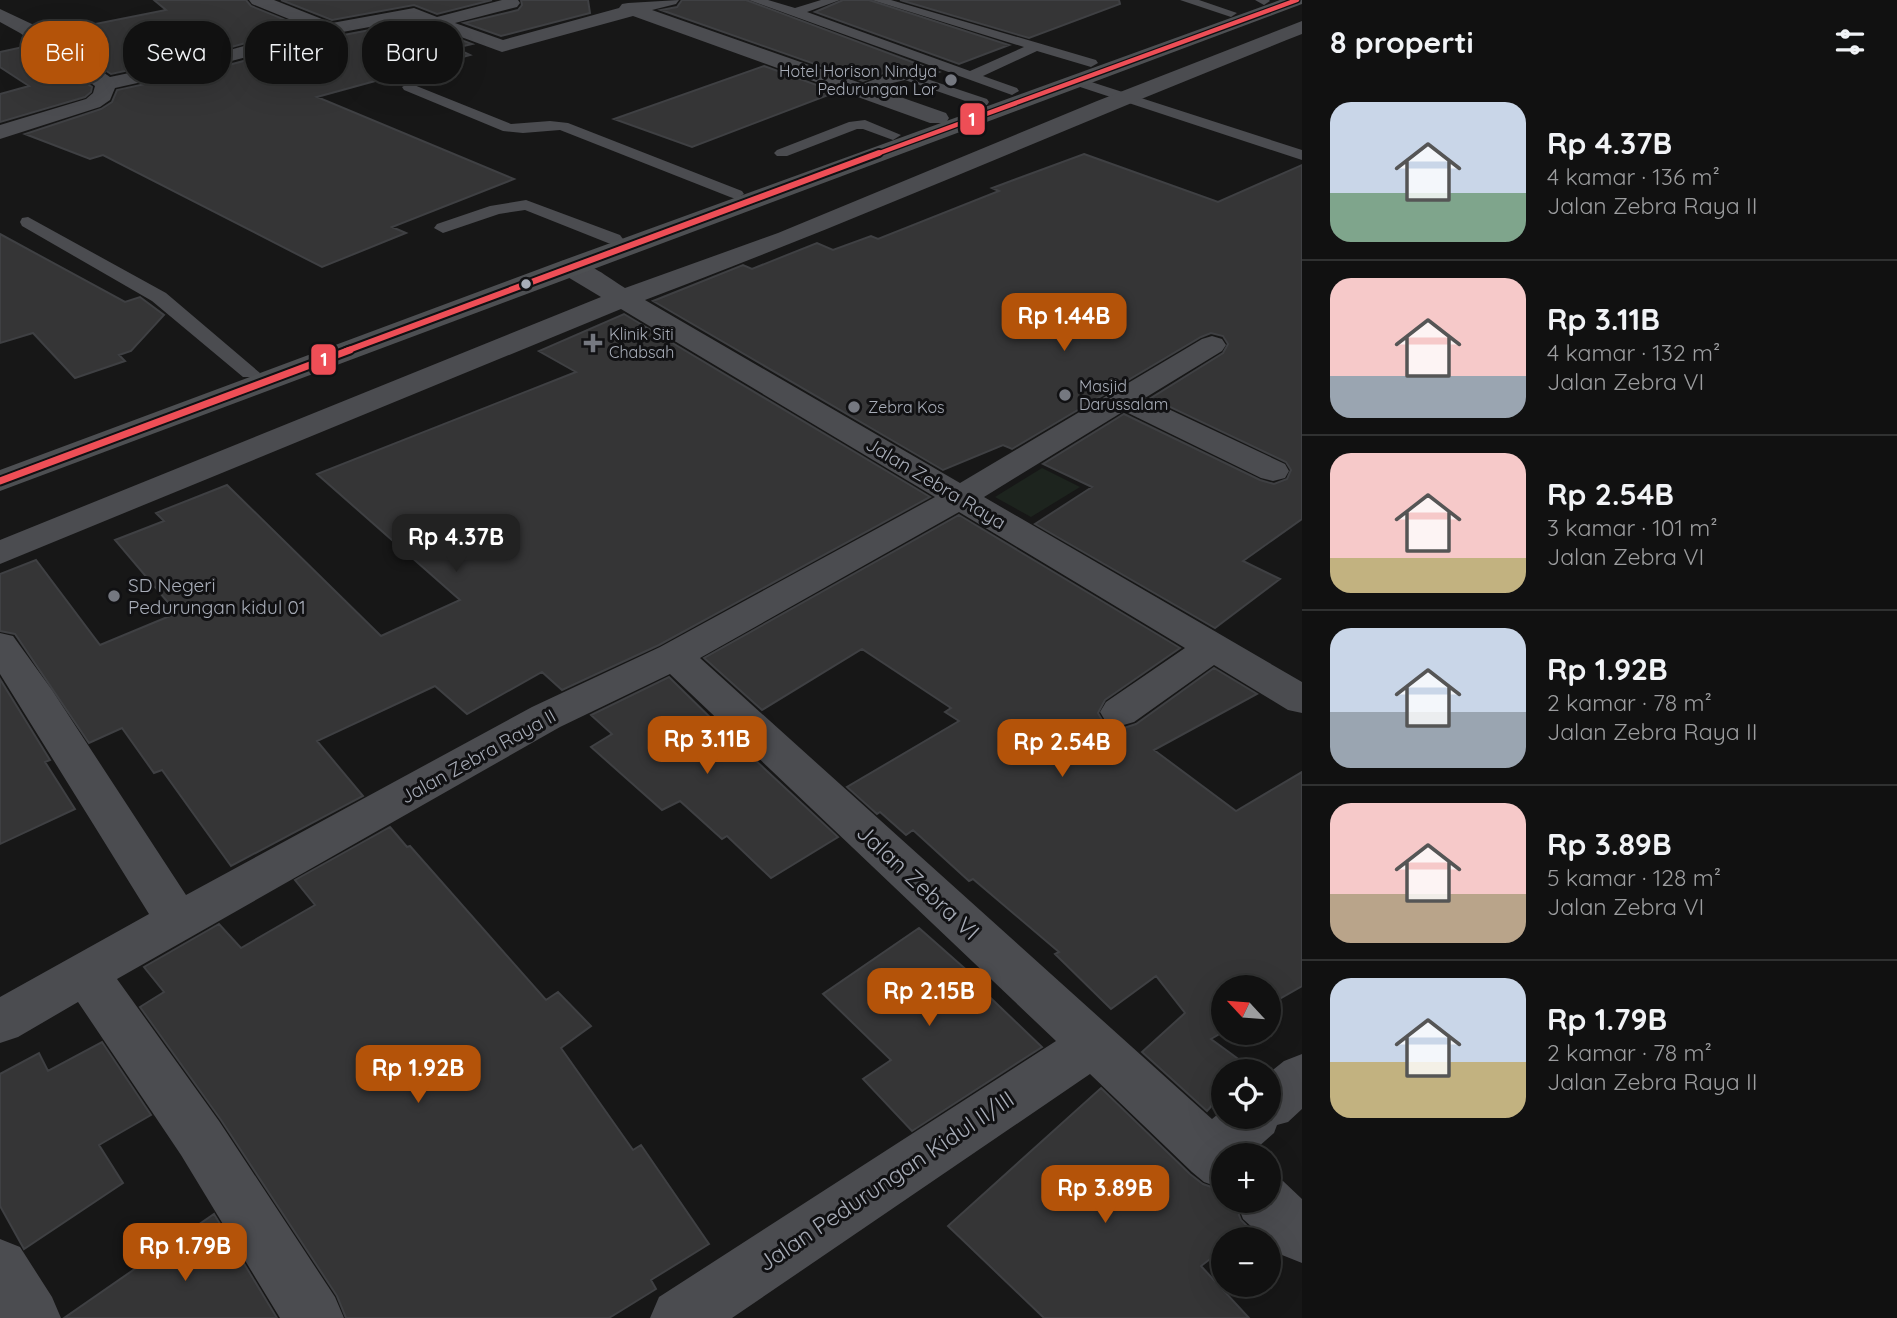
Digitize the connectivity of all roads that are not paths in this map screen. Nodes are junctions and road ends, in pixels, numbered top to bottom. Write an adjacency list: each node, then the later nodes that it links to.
1 (258, 0): 17 (street)
2 (381, 0): 14 (street)
3 (606, 0): 12 (street)
4 (670, 0): 12 (street)
5 (755, 0): 13 (lane)
6 (834, 0): 13 (lane)
7 (878, 0): 24 (lane)
8 (1186, 0): 15 (lane)
9 (1264, 0): 15 (main road)
10 (1297, 0): 25 (main road)
11 (511, 4): 19 (street)
12 (632, 10): 23 (street); 34 (street)
13 (795, 12): 26 (lane)
14 (414, 13): 18 (street); 21 (street)
15 (1231, 13): 25 (main road)
16 (0, 15): 20 (street)
17 (310, 21)
18 (431, 21)
19 (443, 21)
20 (21, 26)
21 (348, 26)
22 (1302, 27): 31 (street)
23 (463, 33)
24 (1035, 47): 25 (lane); 26 (lane)
25 (1083, 72): 30 (main road); 31 (lane); 44 (main road)
26 (971, 76): 30 (lane)
27 (106, 84): 36 (street)
28 (867, 85): 32 (lane)
29 (409, 88): 40 (lane)
30 (1013, 91): 32 (main road)
31 (1125, 98): 39 (lane); 45 (street)
32 (982, 102): 34 (main road)
33 (840, 114): 35 (lane)
34 (938, 118): 37 (main road)
35 (865, 124): 37 (lane); 38 (lane)
36 (6, 125)
37 (893, 135): 40 (main road)
38 (782, 153)
39 (1302, 155)
40 (736, 194): 43 (main road)
41 (28, 222): 47 (lane)
42 (443, 228): 43 (lane)
43 (614, 239): 47 (main road)
44 (570, 267): 45 (street, Jalan Zebra Raya); 49 (main road)
45 (626, 299): 53 (street, Jalan Zebra Raya); 54 (street)
46 (1212, 345): 48 (street, Jalan Zebra Raya II)
47 (250, 373): 49 (main road)
48 (1123, 399): 51 (street); 53 (street, Jalan Zebra Raya II)
49 (113, 432): 50 (main road); 52 (main road)
50 (0, 464)
51 (1273, 471)
52 (0, 481)
53 (960, 497): 56 (street, Jalan Zebra Raya); 57 (street, Jalan Zebra Raya II)
54 (0, 553)
55 (0, 645): 60 (street)
56 (1213, 647): 58 (street, Jalan Zebra Raya); 59 (street)
57 (674, 656): 60 (street, Jalan Zebra Raya II); 63 (street, Jalan Zebra VI)
58 (1299, 694)
59 (1120, 712)
60 (177, 920): 61 (street, Jalan Zebra Raya II)
61 (86, 974): 62 (street, Jalan Zebra Raya II); 73 (street)
62 (0, 1022)
63 (1093, 1044): 68 (street, Jalan Zebra VI); 74 (street, Jalan Pedurungan Kidul II/III)
64 (1302, 1077): 65 (street)
65 (1281, 1095)
66 (1244, 1129): 67 (street)
67 (1231, 1143)
68 (1211, 1153)
69 (1277, 1213): 70 (street)
70 (1302, 1236)
71 (0, 1267): 72 (street)
72 (31, 1318)
73 (314, 1318)
74 (680, 1318)

